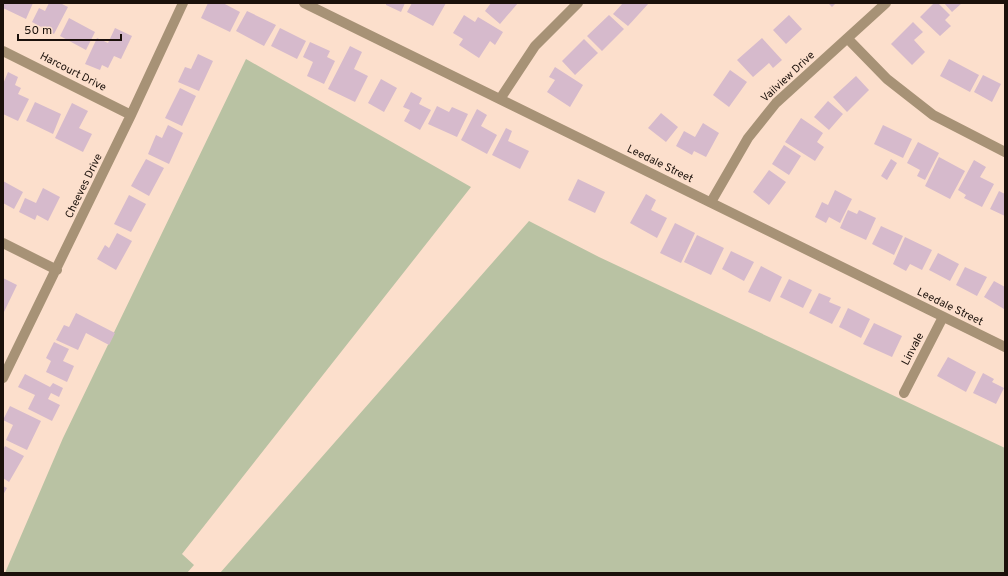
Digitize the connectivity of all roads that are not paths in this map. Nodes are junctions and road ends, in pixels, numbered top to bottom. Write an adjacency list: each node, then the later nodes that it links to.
1 (183, 3): 8 (street, Cheeves Drive)
2 (304, 3): 7 (street, Leedale Street)
3 (578, 3): 7 (street)
4 (886, 3): 5 (street, Vailview Drive)
5 (848, 39): 9 (street); 10 (street, Vailview Drive)
6 (3, 51): 8 (street, Harcourt Drive)
7 (500, 99): 10 (street, Leedale Street)
8 (131, 115): 12 (street, Cheeves Drive)
9 (1005, 152)
10 (711, 202): 13 (street, Leedale Street)
11 (3, 243): 12 (street)
12 (57, 270): 15 (street, Cheeves Drive)
13 (943, 317): 14 (street, Leedale Street); 16 (street, Linvale)
14 (1005, 347)
15 (3, 378)
16 (904, 393)

